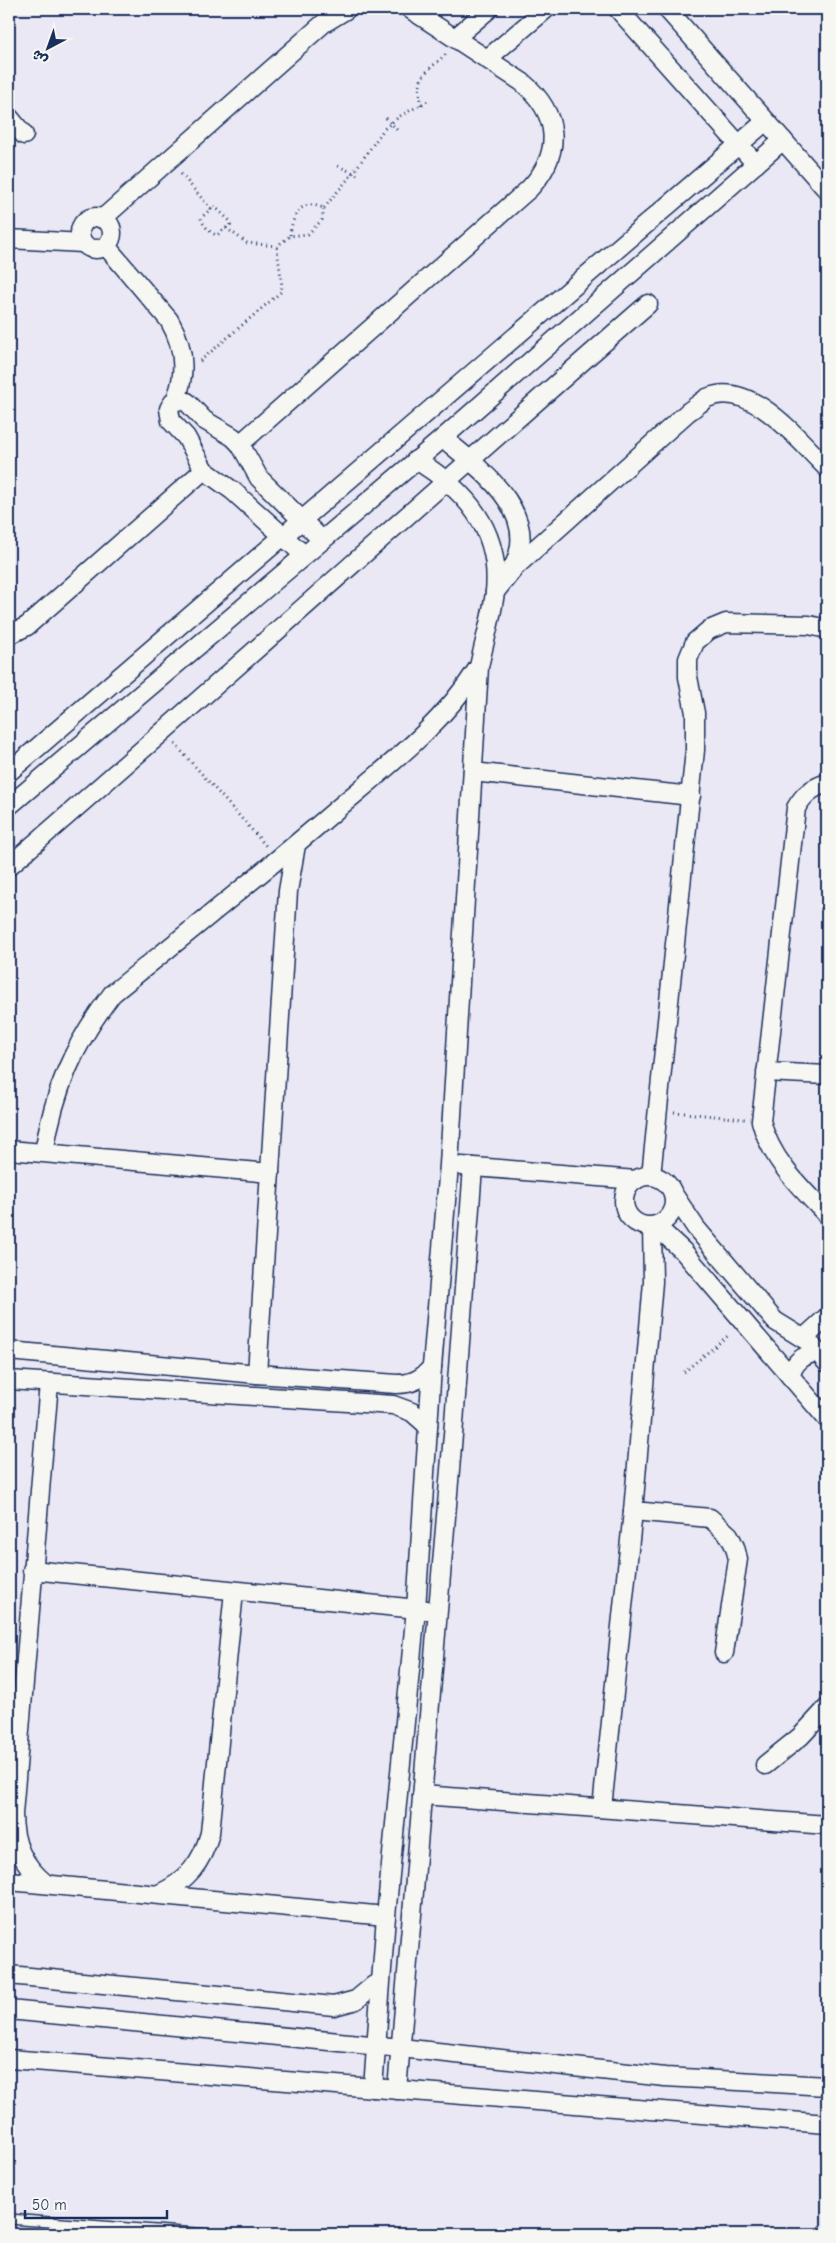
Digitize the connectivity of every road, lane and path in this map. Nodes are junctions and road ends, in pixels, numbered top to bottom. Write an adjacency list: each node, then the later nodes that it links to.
1 (347, 9): 19 (street)
2 (410, 9): 7 (street)
3 (489, 9): 7 (street)
4 (546, 9): 8 (street)
5 (618, 9): 18 (street)
6 (667, 9): 13 (street)
7 (455, 38): 8 (street); 10 (path)
8 (487, 59): 40 (street)
9 (428, 101): 10 (path)
10 (421, 105): 14 (path)
11 (9, 117): 16 (street)
12 (386, 118): 14 (path)
13 (766, 121): 17 (street); 18 (street)
14 (391, 123): 15 (path); 23 (path)
15 (398, 130)
16 (24, 135)
17 (783, 140): 20 (street); 25 (street)
18 (739, 144): 20 (street); 22 (street)
19 (169, 160): 28 (path); 29 (street)
20 (756, 164): 26 (street)
21 (338, 166): 23 (path)
22 (708, 172): 26 (street); 46 (street)
23 (354, 173): 24 (path); 27 (path)
24 (360, 176)
25 (827, 190)
26 (726, 191): 39 (street)
27 (324, 208): 31 (path); 31 (path)
28 (211, 209): 30 (path); 30 (path)
29 (102, 219): 33 (street); 34 (street)
30 (226, 228): 35 (path)
31 (290, 236): 35 (path)
32 (9, 239): 33 (street)
33 (84, 242): 34 (street)
34 (106, 246): 37 (street)
35 (277, 246): 37 (path)
36 (648, 304): 42 (street)
37 (182, 371): 38 (street)
38 (176, 399): 40 (street); 44 (street)
39 (443, 438): 41 (street); 42 (street)
40 (240, 444): 46 (street)
41 (416, 460): 45 (street); 48 (street)
42 (469, 460): 45 (street); 50 (street)
43 (827, 468): 50 (street)
44 (204, 470): 47 (street); 53 (street)
45 (447, 480): 51 (street); 55 (street)
46 (301, 520): 47 (street); 48 (street)
47 (283, 535): 49 (street); 56 (street)
48 (322, 540): 49 (street)
49 (304, 556): 60 (street)
50 (508, 576): 51 (street)
51 (495, 592): 54 (street)
52 (827, 629): 59 (street)
53 (9, 635)
54 (479, 667): 57 (street); 61 (street)
55 (164, 732): 62 (path); 63 (street)
56 (9, 772)
57 (473, 772): 59 (street); 70 (street)
58 (827, 783): 64 (street)
59 (691, 796): 66 (street)
60 (9, 806)
61 (296, 845): 62 (street); 72 (street)
62 (278, 860): 69 (street)
63 (9, 866)
64 (766, 1072): 65 (street); 67 (street)
65 (827, 1075)
66 (658, 1110): 67 (path); 73 (street)
67 (761, 1121): 75 (street)
68 (9, 1150): 69 (street)
69 (44, 1152): 72 (street)
70 (450, 1165): 71 (street); 84 (street)
71 (473, 1167): 73 (street); 92 (street)
72 (270, 1173): 86 (street)
73 (643, 1178): 74 (street); 76 (street)
74 (674, 1195): 76 (street); 78 (street)
75 (827, 1215)
76 (654, 1226): 79 (street); 93 (street)
77 (827, 1317): 80 (street)
78 (775, 1321): 80 (street); 81 (street)
79 (744, 1322): 81 (street); 85 (path)
80 (804, 1338): 83 (street)
81 (760, 1341): 87 (street)
82 (9, 1351): 86 (street)
83 (822, 1358): 87 (street)
84 (432, 1368): 86 (street); 91 (street)
85 (684, 1372)
86 (257, 1374)
87 (790, 1376): 90 (street)
88 (9, 1380): 89 (street)
89 (49, 1383): 91 (street); 94 (street)
90 (827, 1419)
91 (428, 1423): 92 (street); 95 (street)
92 (454, 1423): 96 (street)
93 (633, 1511): 100 (street); 104 (street)
94 (32, 1570): 97 (street); 107 (street)
95 (417, 1586): 96 (street); 98 (street)
96 (440, 1587): 99 (street)
97 (234, 1591): 98 (street); 108 (street)
98 (416, 1609): 99 (street); 109 (street)
99 (438, 1611): 103 (street)
100 (724, 1653)
101 (824, 1716): 102 (street)
102 (765, 1765)
103 (422, 1795): 104 (street); 114 (street)
104 (602, 1808): 105 (street)
105 (827, 1825)
106 (9, 1881): 107 (street)
107 (46, 1884): 108 (street)
108 (159, 1894): 109 (street)
109 (386, 1916): 111 (street)
110 (9, 1975): 111 (street)
111 (380, 1985): 113 (street)
112 (9, 2010): 113 (street)
113 (376, 2046): 114 (street); 117 (street)
114 (400, 2048): 116 (street); 118 (street)
115 (9, 2059): 117 (street)
116 (827, 2086)
117 (373, 2088): 118 (street)
118 (397, 2090): 119 (street)
119 (827, 2124)
120 (9, 2219): 121 (lane)
121 (208, 2234)

